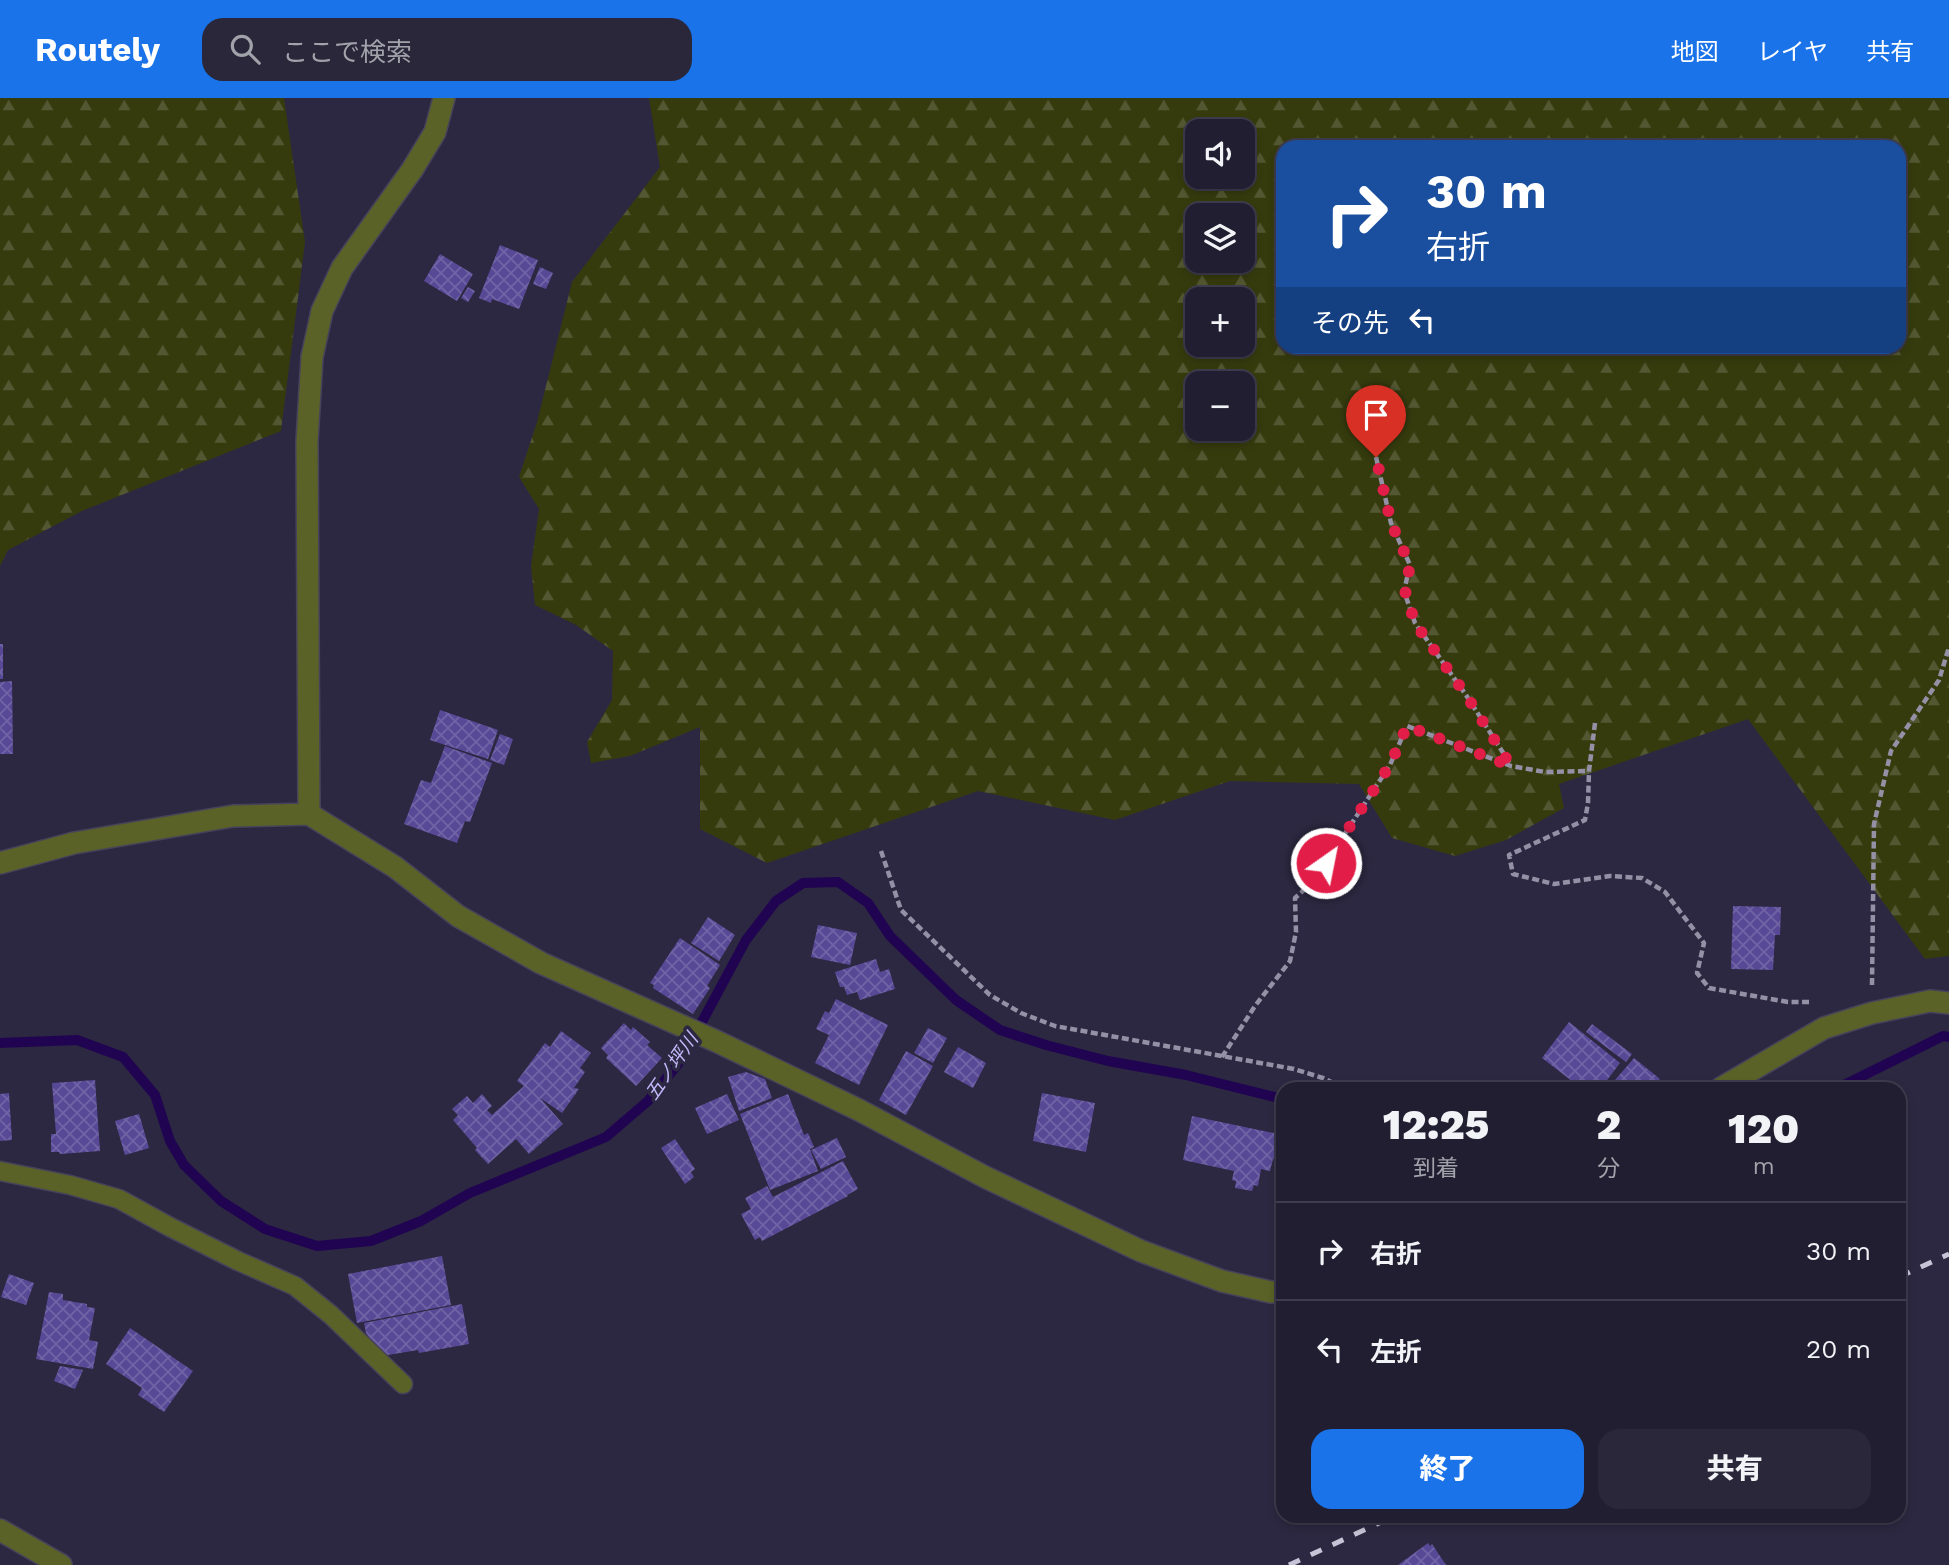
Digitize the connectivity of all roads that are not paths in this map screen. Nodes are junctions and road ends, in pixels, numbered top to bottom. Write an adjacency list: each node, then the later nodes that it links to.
1 (444, 98): 2 (street)
2 (309, 814): 3 (street); 7 (street)
3 (0, 863)
4 (1949, 1003): 5 (street)
5 (1731, 1082)
6 (0, 1171): 8 (lane)
7 (1276, 1292)
8 (404, 1384)
9 (0, 1530): 10 (street)
10 (61, 1565)

